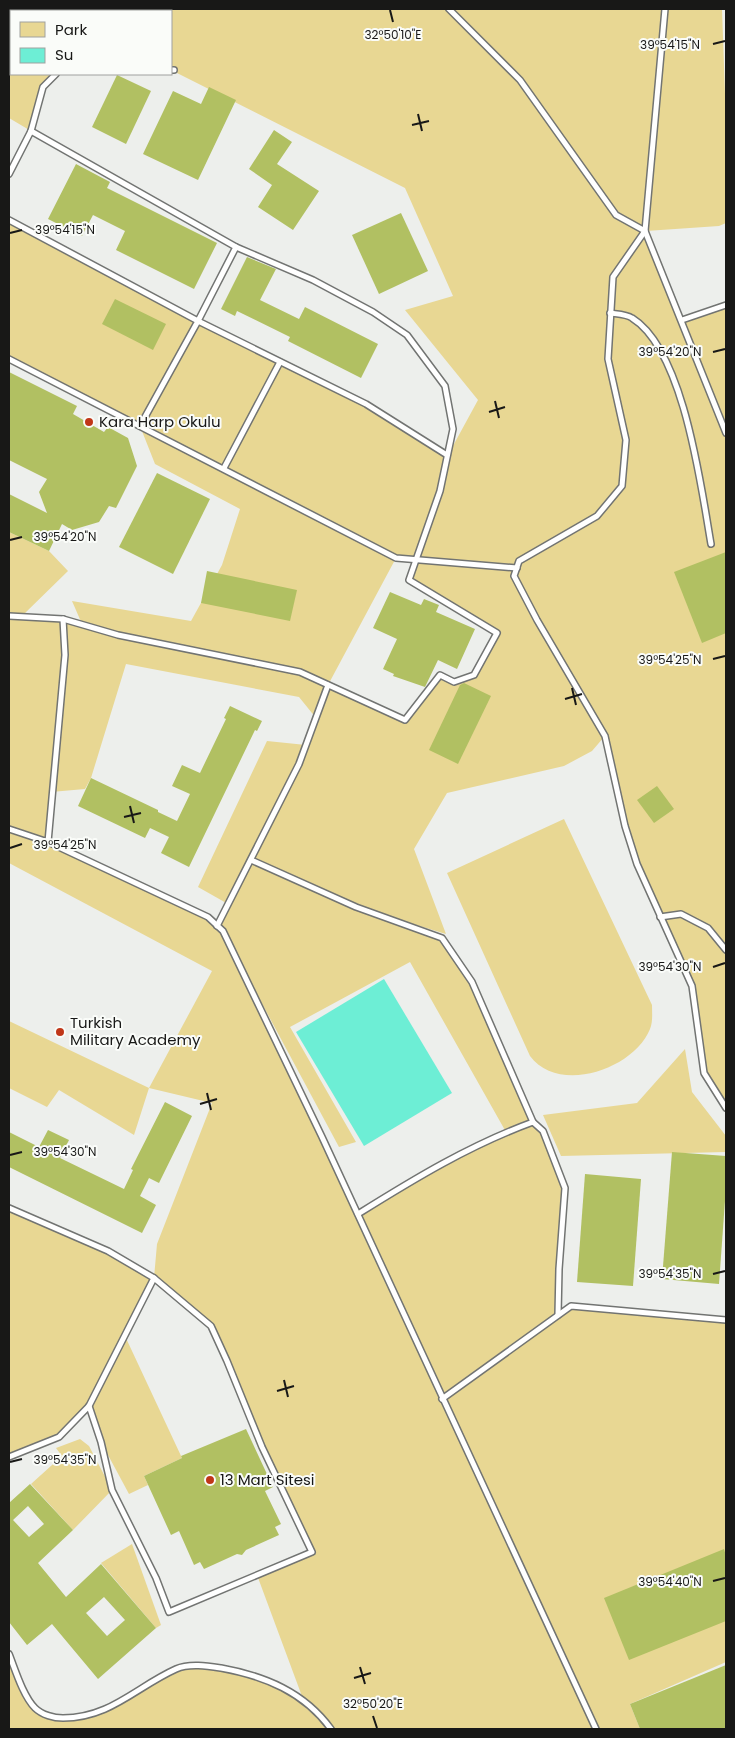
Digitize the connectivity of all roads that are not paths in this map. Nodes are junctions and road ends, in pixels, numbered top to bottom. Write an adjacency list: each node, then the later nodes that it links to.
1 (449, 9): 7 (lane)
2 (665, 9): 7 (lane)
3 (55, 75): 4 (lane)
4 (31, 131): 5 (lane); 8 (lane)
5 (9, 174)
6 (9, 220): 12 (lane)
7 (645, 231): 10 (lane); 11 (lane)
8 (236, 247): 12 (lane); 17 (lane)
9 (726, 305): 11 (lane)
10 (610, 313): 19 (lane); 21 (lane)
11 (682, 320): 16 (lane)
12 (198, 322): 14 (lane); 15 (lane)
13 (9, 359): 15 (lane)
14 (280, 362): 17 (lane); 18 (lane)
15 (140, 426): 18 (lane)
16 (726, 433)
17 (447, 455): 20 (lane)
18 (224, 468): 20 (lane)
19 (711, 544)
20 (415, 560): 21 (lane); 24 (lane)
21 (517, 568): 28 (lane)
22 (9, 616): 23 (lane)
23 (63, 619): 24 (lane); 26 (lane)
24 (328, 685): 27 (lane)
25 (9, 829): 26 (lane)
26 (48, 842): 29 (lane)
27 (252, 860): 29 (lane); 32 (lane)
28 (660, 917): 30 (lane); 31 (lane)
29 (217, 926): 34 (lane)
30 (726, 950)
31 (726, 1108)
32 (533, 1122): 34 (lane); 36 (lane)
33 (9, 1208): 35 (lane)
34 (358, 1214): 38 (lane)
35 (154, 1278): 39 (lane); 39 (lane)
36 (558, 1315): 37 (lane); 38 (lane)
37 (726, 1320)
38 (442, 1399): 43 (lane)
39 (89, 1406): 40 (lane)
40 (9, 1457)
41 (9, 1654): 42 (lane)
42 (331, 1729)
43 (596, 1729)

